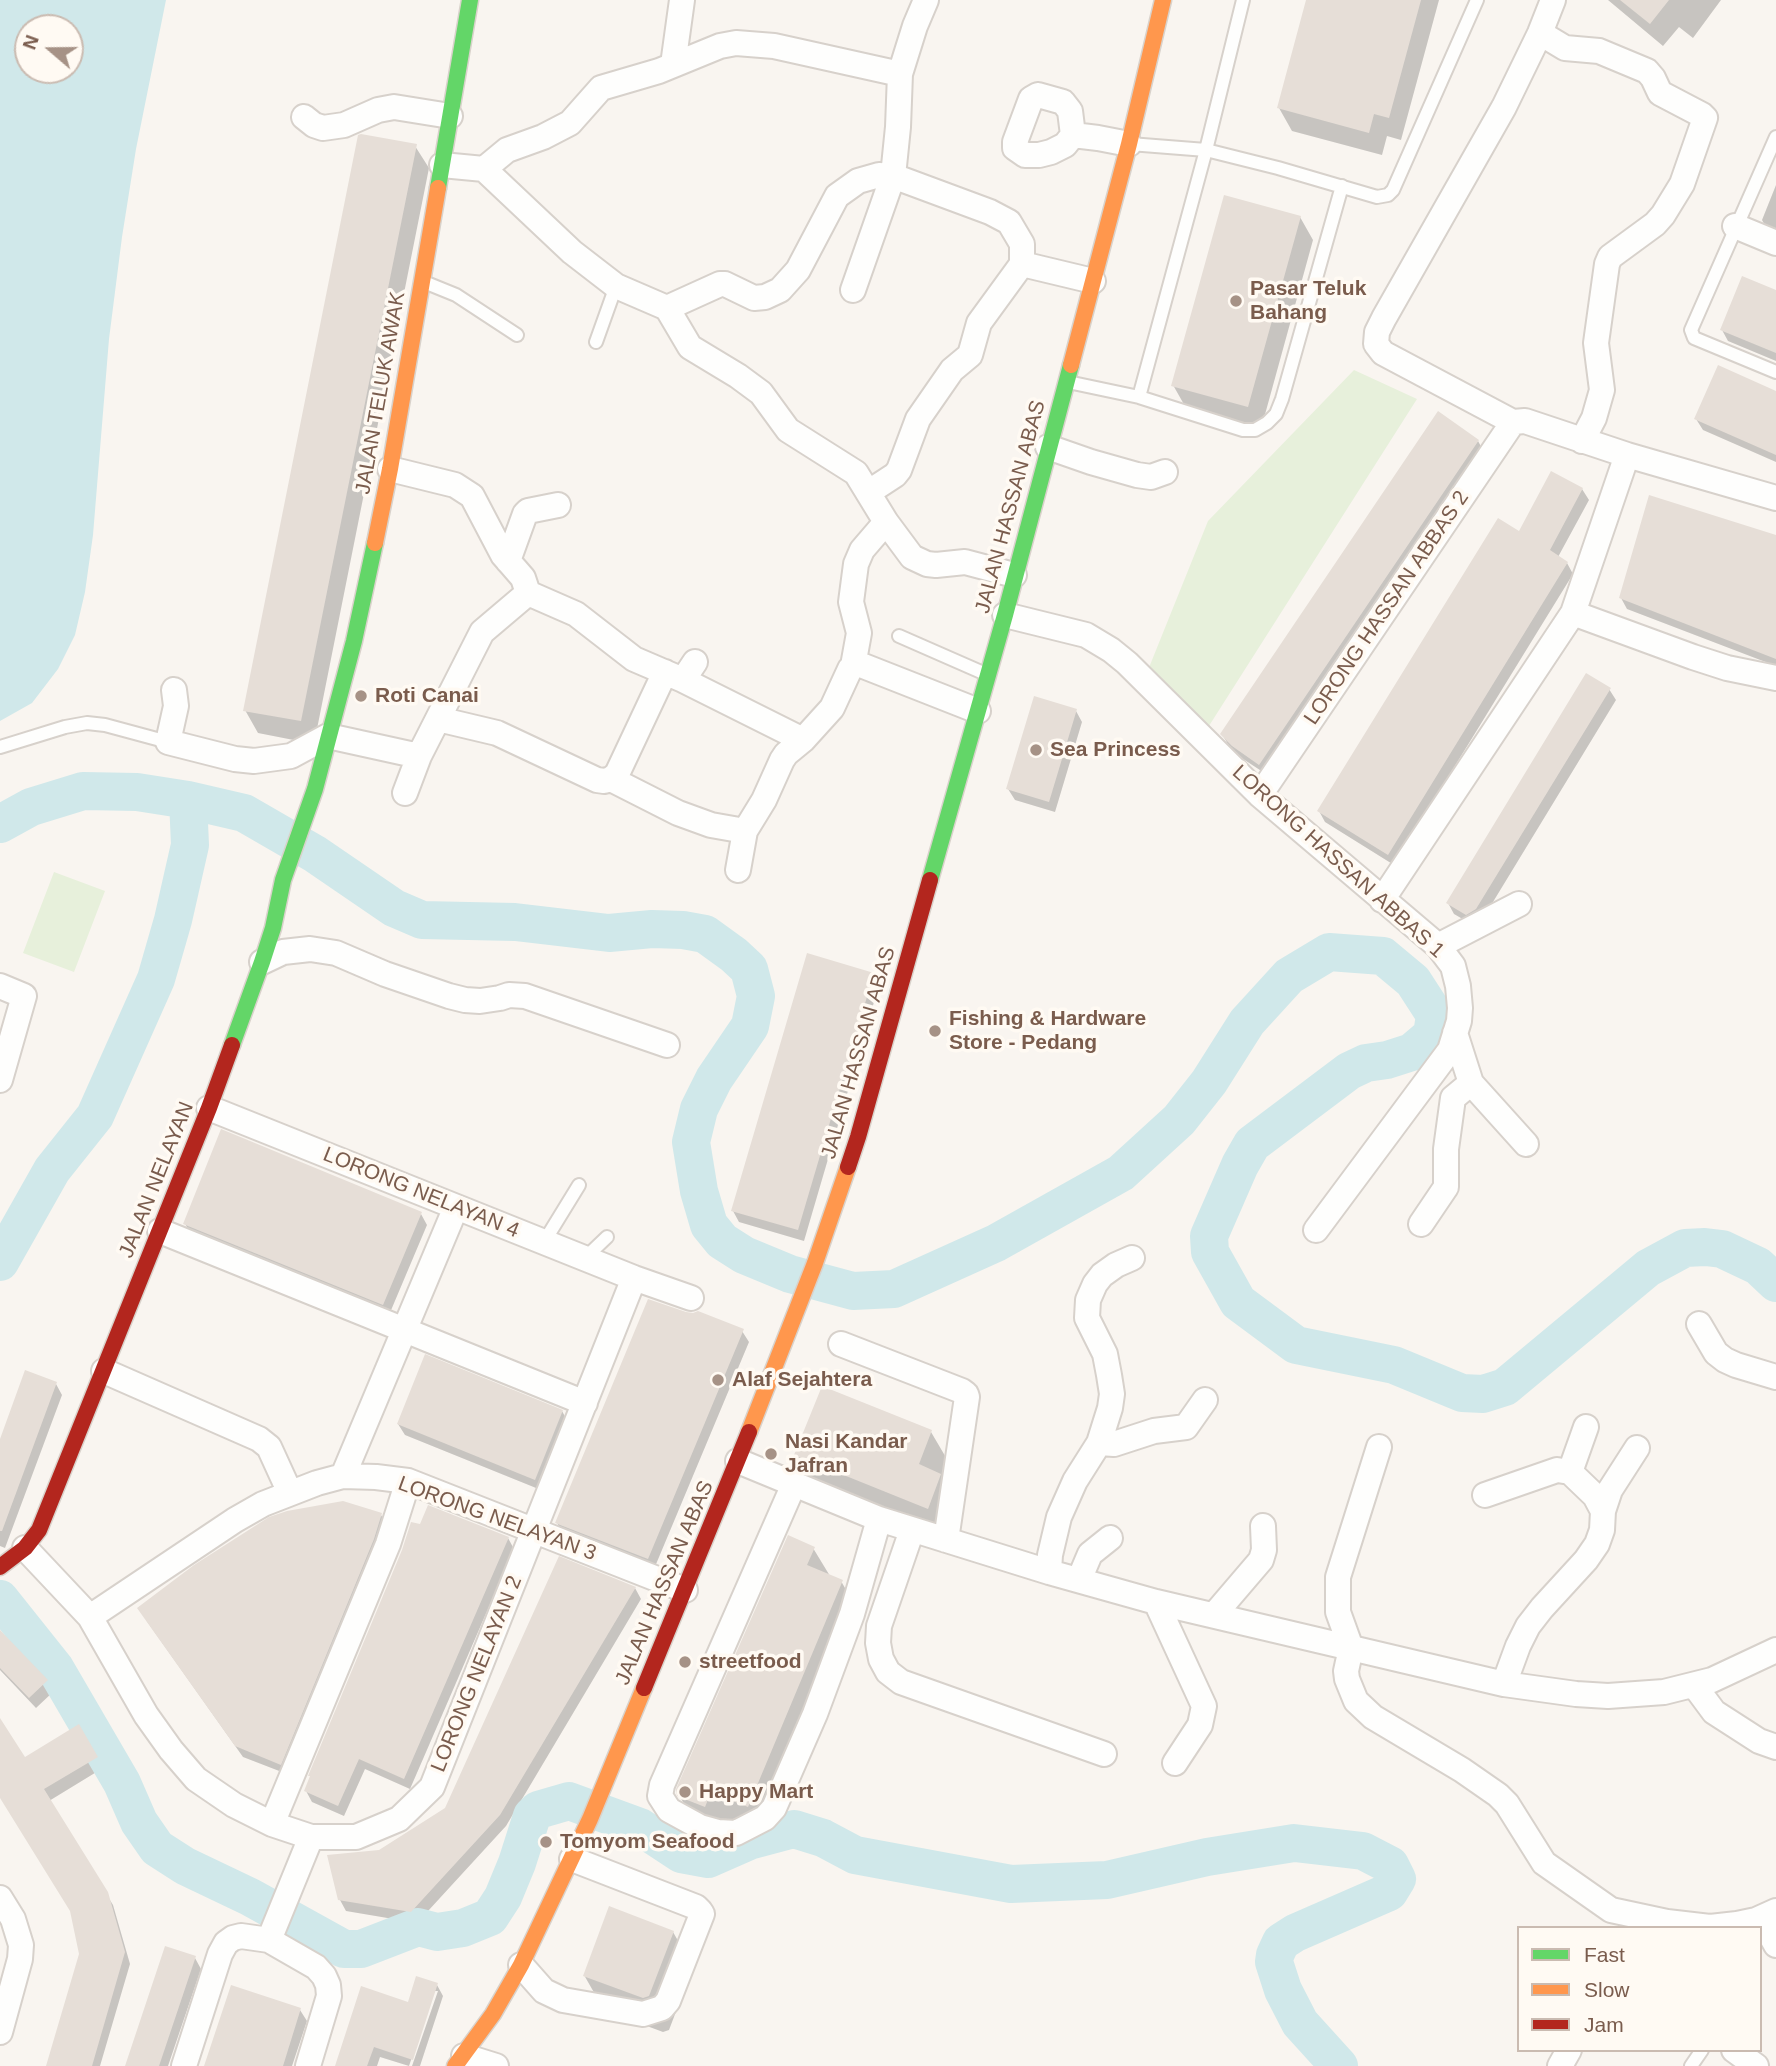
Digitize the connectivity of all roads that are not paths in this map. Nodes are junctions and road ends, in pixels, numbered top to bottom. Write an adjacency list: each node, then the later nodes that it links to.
1 (470, 0): 11 (main road, JALAN TELUK AWAK)
2 (682, 0): 9 (street)
3 (926, 0): 10 (street)
4 (1163, 0): 15 (main road, JALAN HASSAN ABAS)
5 (1243, 0): 16 (lane)
6 (1477, 0): 20 (lane)
7 (1553, 0): 8 (street)
8 (1540, 33): 34 (street); 35 (street)
9 (673, 65): 10 (street); 18 (street)
10 (900, 74): 19 (street)
11 (450, 116): 12 (street); 17 (main road, JALAN TELUK AWAK)
12 (304, 117)
13 (1073, 135): 15 (street)
14 (1776, 137): 21 (lane)
15 (1129, 144): 16 (lane); 25 (main road, JALAN HASSAN ABAS)
16 (1206, 150): 20 (lane); 33 (lane)
17 (442, 165): 18 (street); 24 (main road, JALAN TELUK AWAK)
18 (484, 169): 26 (street)
19 (893, 176): 23 (street); 27 (street); 28 (street)
20 (1342, 186): 33 (lane)
21 (1735, 226): 22 (street); 31 (lane)
22 (1776, 243)
23 (1022, 264): 25 (street); 40 (street)
24 (423, 281): 29 (lane); 38 (main road, JALAN TELUK AWAK)
25 (1093, 281): 32 (main road, JALAN HASSAN ABAS)
26 (616, 286): 28 (street); 30 (lane)
27 (853, 290)
28 (667, 308): 40 (street)
29 (517, 335)
30 (596, 342)
31 (1776, 372)
32 (1066, 382): 33 (lane); 36 (main road, JALAN HASSAN ABAS)
33 (1139, 397)
34 (1513, 422): 35 (street); 65 (street, LORONG HASSAN ABBAS 2)
35 (1582, 441): 37 (street)
36 (1048, 446): 39 (street); 45 (main road, JALAN HASSAN ABAS)
37 (1627, 455): 41 (street); 47 (street)
38 (390, 469): 44 (street); 57 (main road, JALAN TELUK AWAK)
39 (1165, 472)
40 (869, 492): 43 (street)
41 (1776, 498)
42 (558, 505): 44 (street)
43 (886, 522): 45 (street); 50 (street)
44 (508, 561): 46 (street)
45 (1014, 575): 48 (main road, JALAN HASSAN ABAS)
46 (528, 593): 51 (street); 56 (street)
47 (1573, 612): 53 (street); 68 (street)
48 (1005, 615): 52 (main road, JALAN HASSAN ABAS); 65 (street, LORONG HASSAN ABBAS 1)
49 (899, 636): 52 (lane)
50 (853, 666): 55 (street); 58 (street)
51 (681, 672): 58 (street); 62 (street)
52 (989, 675): 55 (main road, JALAN HASSAN ABAS)
53 (1776, 678)
54 (174, 690): 59 (street)
55 (978, 711): 101 (main road, JALAN HASSAN ABAS)
56 (438, 719): 61 (street); 62 (street)
57 (328, 736): 59 (street); 61 (street); 63 (main road, JALAN TELUK AWAK)
58 (803, 740): 66 (street)
59 (168, 743): 60 (lane)
60 (0, 747)
61 (419, 756): 64 (street)
62 (611, 779): 66 (street)
63 (315, 789): 71 (main road, JALAN NELAYAN)
64 (405, 793)
65 (1260, 795): 68 (street, LORONG HASSAN ABBAS 1)
66 (745, 831): 67 (street)
67 (737, 870)
68 (1382, 900): 70 (street, LORONG HASSAN ABBAS 1)
69 (1519, 904): 70 (street)
70 (1438, 946): 73 (street, LORONG HASSAN ABBAS 1)
71 (262, 962): 74 (street); 77 (main road, JALAN NELAYAN)
72 (0, 986): 75 (street)
73 (1455, 1033): 76 (street); 82 (street, LORONG HASSAN ABBAS 1)
74 (667, 1045)
75 (0, 1080)
76 (1471, 1083): 78 (street); 81 (street)
77 (209, 1108): 80 (street, LORONG NELAYAN 4); 83 (main road, JALAN NELAYAN)
78 (1526, 1144)
79 (579, 1185): 85 (lane)
80 (456, 1207): 85 (street, LORONG NELAYAN 4); 91 (street)
81 (1421, 1224)
82 (1316, 1230)
83 (160, 1231): 91 (street); 93 (main road, JALAN NELAYAN)
84 (607, 1237): 86 (lane)
85 (544, 1242): 86 (street, LORONG NELAYAN 4)
86 (585, 1258): 88 (street, LORONG NELAYAN 4)
87 (1132, 1258): 98 (street)
88 (634, 1278): 89 (street, LORONG NELAYAN 4); 96 (street, LORONG NELAYAN 2)
89 (691, 1298)
90 (1699, 1324): 94 (street)
91 (405, 1331): 96 (street); 103 (street)
92 (841, 1344): 114 (street)
93 (104, 1371): 106 (street); 115 (main road, JALAN NELAYAN)
94 (1776, 1377)
95 (1205, 1400): 98 (street)
96 (585, 1404): 112 (street, LORONG NELAYAN 2)
97 (1586, 1427): 102 (street)
98 (1099, 1443): 116 (street)
99 (1379, 1447): 122 (street)
100 (1637, 1448): 108 (street)
101 (738, 1461): 105 (street); 118 (main road, JALAN HASSAN ABAS)
102 (1570, 1472): 107 (street); 108 (street)
103 (343, 1476): 104 (street, LORONG NELAYAN 3); 106 (street, LORONG NELAYAN 3)
104 (408, 1481): 112 (street, LORONG NELAYAN 3); 129 (street)
105 (794, 1484): 109 (street); 109 (street)
106 (290, 1493): 121 (street, LORONG NELAYAN 3)
107 (1485, 1495)
108 (1603, 1511): 124 (street)
109 (879, 1519): 111 (street)
110 (1263, 1527): 120 (street)
111 (912, 1530): 114 (street); 127 (street)
112 (534, 1531): 118 (street, LORONG NELAYAN 3); 130 (street, LORONG NELAYAN 2)
113 (1110, 1538): 117 (street)
114 (946, 1540): 116 (street)
115 (10, 1559): 121 (street, LORONG NELAYAN 2)
116 (1049, 1572): 117 (street)
117 (1079, 1580): 119 (street)
118 (685, 1590): 131 (main road, JALAN HASSAN ABAS)
119 (1156, 1602): 120 (street); 128 (street)
120 (1214, 1615): 122 (street)
121 (90, 1617): 129 (street, LORONG NELAYAN 2)
122 (1351, 1648): 124 (street); 134 (street)
123 (1776, 1650): 125 (street)
124 (1504, 1684): 125 (street)
125 (1694, 1685): 126 (street)
126 (1776, 1747)
127 (1104, 1754)
128 (1175, 1763)
129 (272, 1825): 130 (street, LORONG NELAYAN 2)
130 (311, 1837): 135 (street)
131 (572, 1859): 140 (main road, JALAN HASSAN ABAS); 140 (street)
132 (0, 1898): 141 (street)
133 (1771, 1914): 138 (street); 139 (street)
134 (1611, 1919): 136 (street)
135 (276, 1922): 144 (street); 145 (street)
136 (1667, 1925): 137 (street)
137 (1688, 1926)
138 (1719, 1926)
139 (1776, 1945)
140 (520, 1965): 143 (main road, JALAN HASSAN ABAS)
141 (0, 2032)
142 (1737, 2052): 147 (street)
143 (459, 2061): 146 (street)
144 (184, 2066)
145 (308, 2066)
146 (496, 2066)
147 (1756, 2066)

